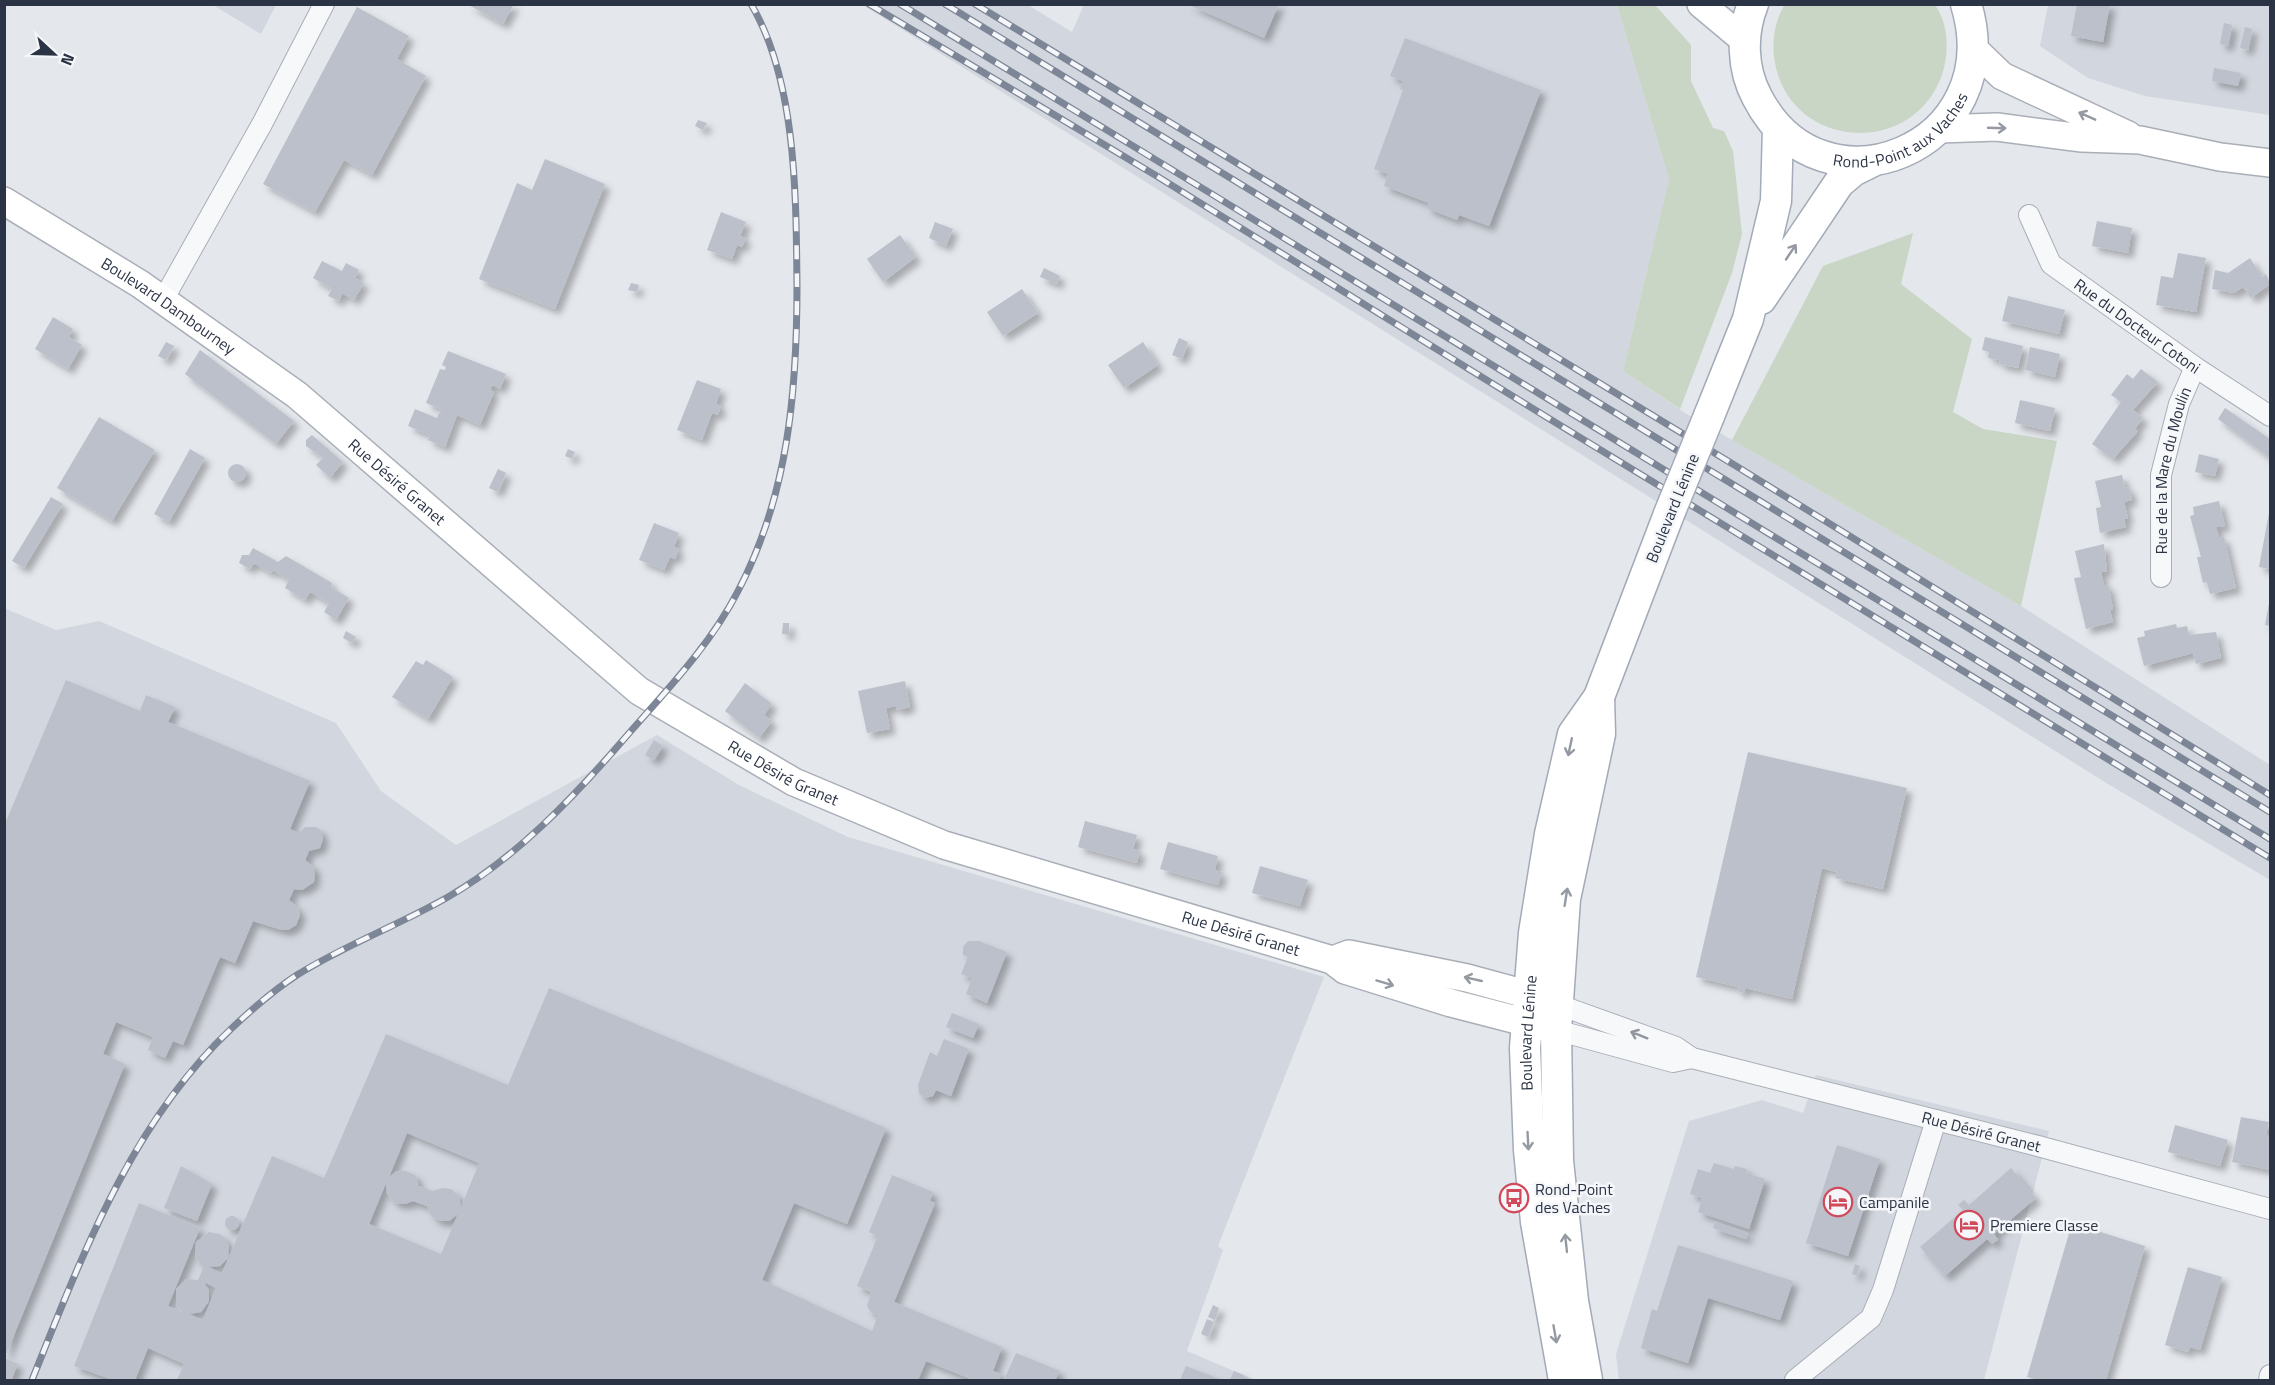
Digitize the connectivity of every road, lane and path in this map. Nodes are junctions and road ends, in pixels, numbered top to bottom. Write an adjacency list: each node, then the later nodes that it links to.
1 (324, 4): 14 (street)
2 (1701, 4): 5 (street)
3 (1753, 4): 5 (main road, Rond-Point aux Vaches)
4 (1966, 4): 6 (main road, Rond-Point aux Vaches)
5 (1744, 40): 7 (main road, Rond-Point aux Vaches)
6 (1975, 50): 8 (main road, Rond-Point aux Vaches); 9 (street, one-way to 6)
7 (1778, 128): 10 (main road, Rond-Point aux Vaches); 15 (main road, Boulevard Lénine)
8 (1939, 129): 9 (street, one-way to 9); 10 (main road, Rond-Point aux Vaches)
9 (2140, 140): 11 (street)
10 (1874, 161): 15 (main road, Boulevard Lénine, one-way to 10)
11 (2271, 163)
12 (4, 201): 14 (street, Boulevard Dambourney)
13 (2029, 215): 16 (street, Rue du Docteur Cotoni)
14 (163, 300): 18 (street, Boulevard Dambourney)
15 (1748, 319): 20 (main road, Boulevard Lénine, bridge)
16 (2195, 367): 17 (street, Rue du Docteur Cotoni); 19 (street, Rue de la Mare du Moulin)
17 (2271, 416)
18 (326, 419): 20 (street, Rue Désiré Granet)
19 (2161, 577)
20 (1542, 1013): 21 (street, Rue Désiré Granet); 24 (main road, Boulevard Lénine, one-way to 24); 25 (main road, Boulevard Lénine, one-way to 20)
21 (1936, 1120): 22 (street, Rue Désiré Granet); 26 (street)
22 (2271, 1209)
23 (2271, 1375): 27 (street)
24 (1564, 1380)
25 (1587, 1380)
26 (1795, 1380)
27 (2270, 1380)

